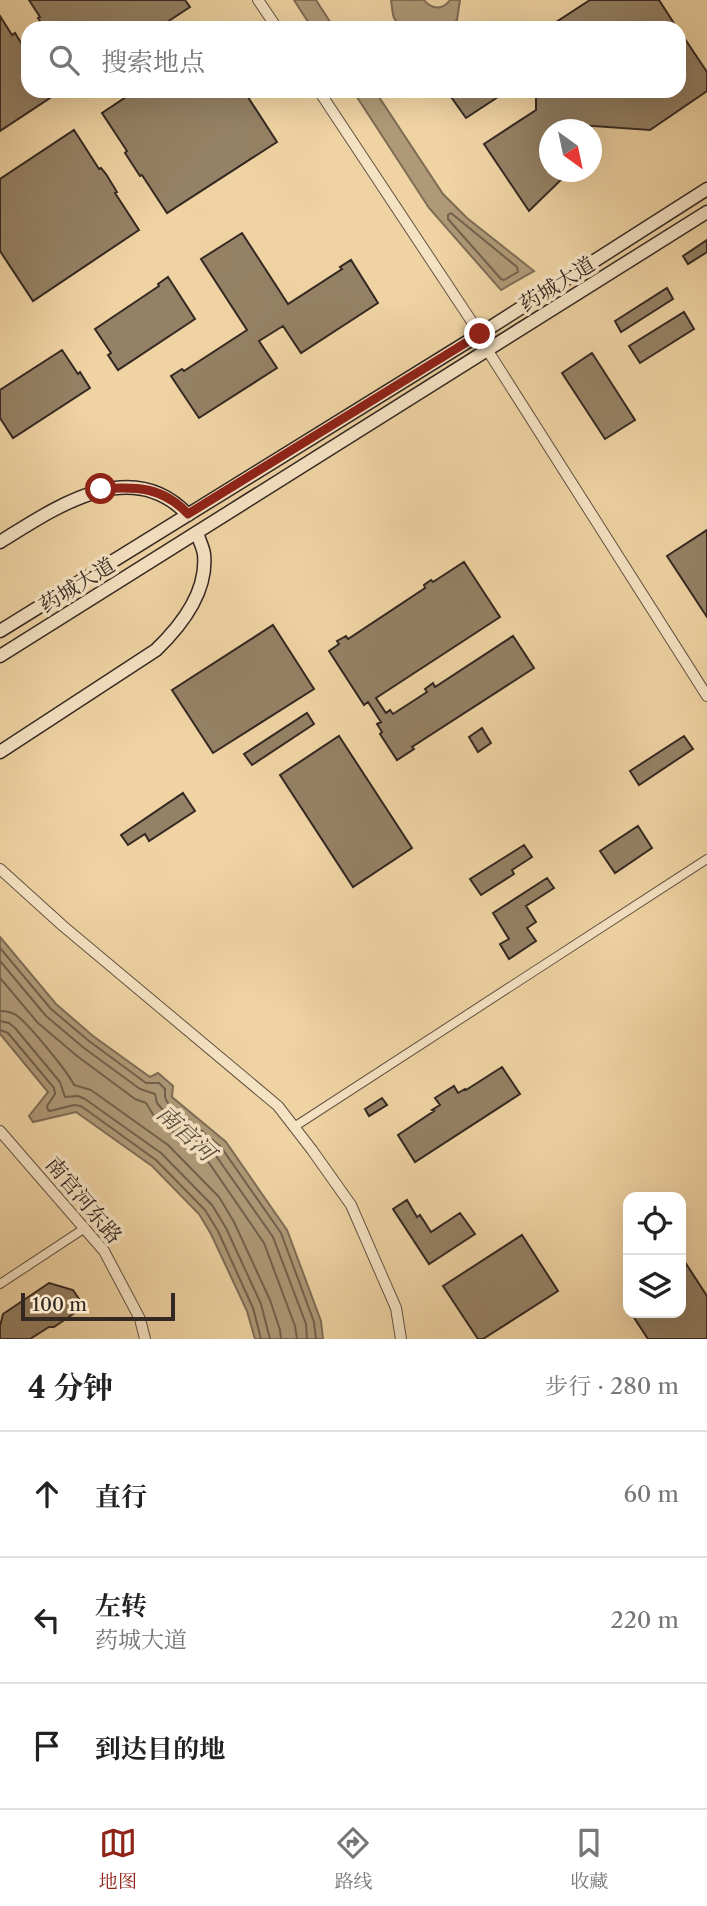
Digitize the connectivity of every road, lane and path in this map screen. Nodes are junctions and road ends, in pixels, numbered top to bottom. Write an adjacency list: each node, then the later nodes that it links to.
1 (258, 0): 2 (street)
2 (272, 21)
3 (323, 98): 6 (street)
4 (707, 190): 6 (main road, 药城大道)
5 (707, 212): 7 (main road, 药城大道)
6 (480, 334): 7 (street); 8 (main road, 药城大道)
7 (488, 351): 9 (main road, 药城大道); 13 (street)
8 (188, 514): 10 (main road); 11 (main road, 药城大道)
9 (197, 533): 12 (main road, 药城大道); 14 (main road)
10 (0, 542)
11 (0, 631)
12 (0, 656)
13 (707, 696)
14 (0, 752)
15 (707, 859): 17 (street)
16 (0, 869): 17 (street)
17 (294, 1127): 22 (street)
18 (0, 1131): 19 (street, 南官河东路)
19 (85, 1228): 20 (street); 21 (street, 南官河东路)
20 (0, 1284)
21 (145, 1339)
22 (401, 1339)

